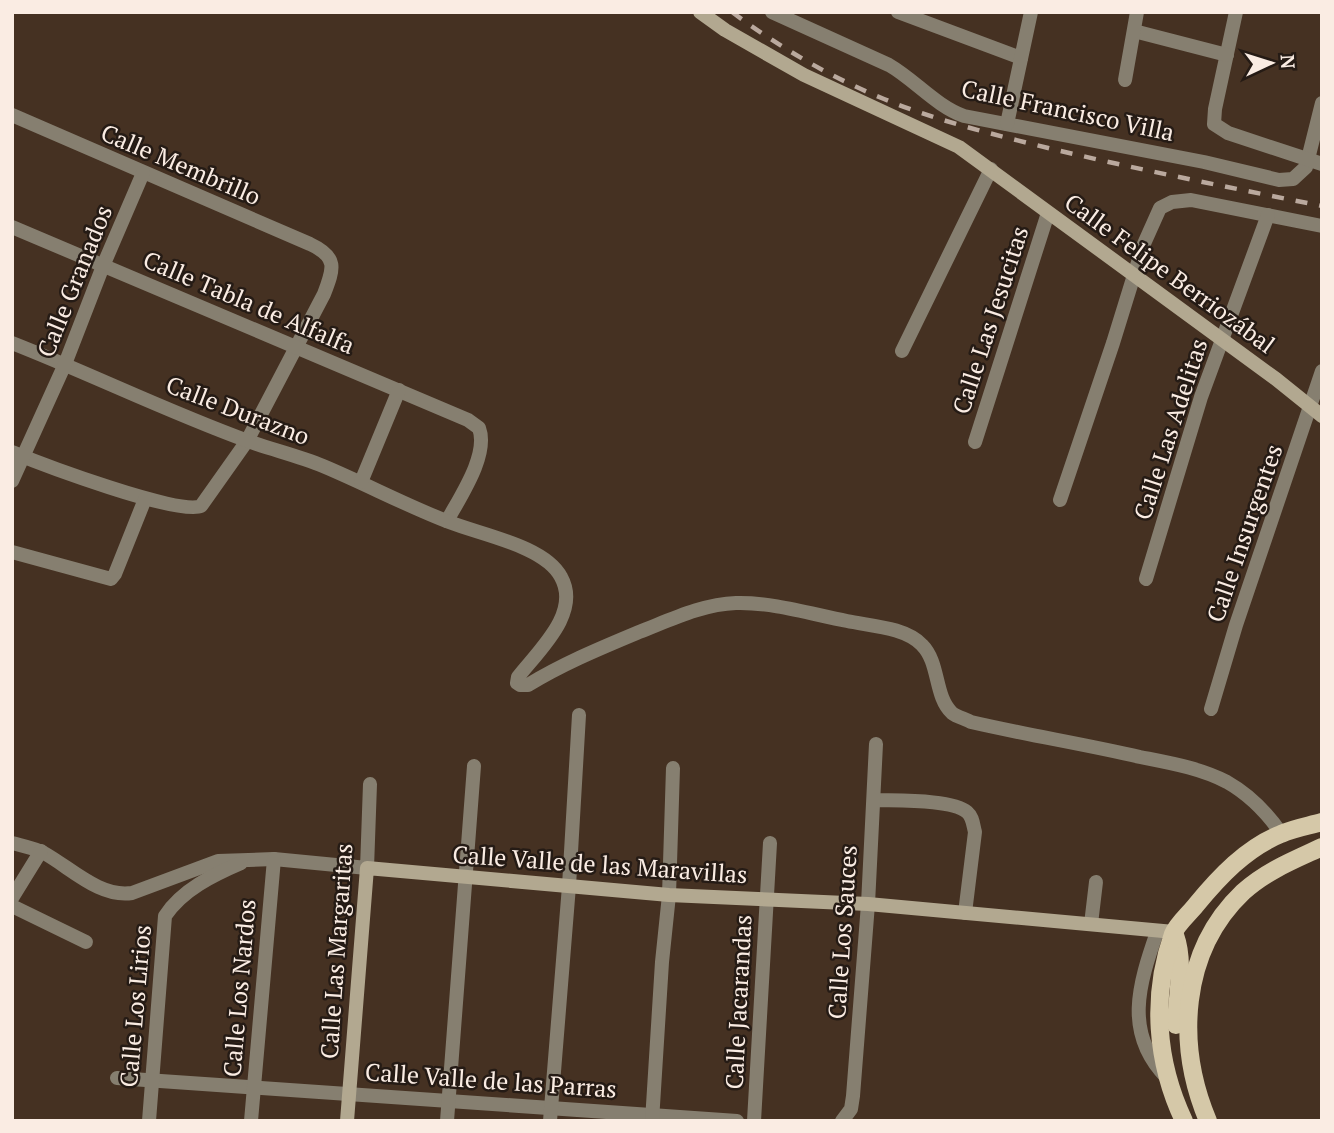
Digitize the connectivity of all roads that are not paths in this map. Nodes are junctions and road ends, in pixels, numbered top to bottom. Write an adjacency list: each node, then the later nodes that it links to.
1 (700, 12): 16 (street)
2 (772, 12): 14 (street, Calle Francisco Villa)
3 (898, 12): 7 (street)
4 (1031, 12): 10 (street)
5 (1137, 12): 8 (street)
6 (1236, 12): 9 (street)
7 (918, 16): 10 (street)
8 (1134, 31): 9 (street); 11 (street)
9 (1227, 55): 15 (street)
10 (1021, 58): 14 (street)
11 (1125, 80)
12 (1322, 103): 15 (street)
13 (12, 115): 17 (street, Calle Membrillo)
14 (1007, 124): 15 (street, Calle Francisco Villa)
15 (1316, 161)
16 (991, 169): 18 (street, Calle Felipe Berriozábal); 27 (street)
17 (143, 173): 22 (street, Calle Granados); 26 (street, Calle Membrillo)
18 (1048, 213): 23 (street, Calle Felipe Berriozábal); 33 (street, Calle Las Jesucitas)
19 (1268, 215): 20 (street); 23 (street); 24 (street, Calle Las Adelitas)
20 (1322, 226)
21 (12, 227): 22 (street, Calle Tabla de Alfalfa)
22 (103, 266): 26 (street, Calle Tabla de Alfalfa); 28 (street, Calle Granados)
23 (1134, 275): 24 (street, Calle Felipe Berriozábal); 38 (street)
24 (1223, 340): 31 (street, Calle Felipe Berriozábal); 41 (street, Calle Las Adelitas)
25 (12, 343): 28 (street, Calle Durazno)
26 (297, 346): 30 (street, Calle Tabla de Alfalfa); 32 (street)
27 (902, 351)
28 (65, 364): 32 (street, Calle Durazno); 34 (street, Calle Granados)
29 (1322, 372): 31 (street, Calle Insurgentes)
30 (399, 390): 36 (street); 39 (street, Calle Tabla de Alfalfa)
31 (1316, 412): 42 (street, Calle Insurgentes)
32 (247, 441): 36 (street, Calle Durazno); 37 (street)
33 (975, 442)
34 (17, 454): 35 (street, Calle Granados); 37 (street)
35 (12, 481)
36 (361, 482): 39 (street, Calle Durazno)
37 (145, 499): 40 (street)
38 (1060, 500)
39 (447, 522): 50 (street, Calle Durazno)
40 (12, 552)
41 (1146, 579)
42 (1211, 709)
43 (579, 715): 60 (street)
44 (876, 744): 48 (street, Calle Los Sauces)
45 (474, 766): 58 (street)
46 (673, 768): 61 (street)
47 (370, 784): 57 (street, Calle Las Margaritas)
48 (874, 800): 64 (street, Calle Los Sauces); 66 (street)
49 (1322, 822): 50 (main road)
50 (1282, 833): 68 (main road)
51 (12, 843): 54 (street, Calle Valle de las Maravillas)
52 (769, 843): 63 (street, Calle Jacarandas)
53 (1322, 846): 68 (main road); 74 (main road)
54 (41, 851): 55 (street, Calle Valle de las Maravillas); 62 (street)
55 (252, 858): 56 (street, Calle Valle de las Maravillas); 71 (street, Calle Los Lirios)
56 (274, 859): 57 (street, Calle Valle de las Maravillas); 72 (street, Calle Los Nardos)
57 (367, 868): 58 (street, Calle Valle de las Maravillas); 73 (street, Calle Las Margaritas)
58 (468, 878): 60 (street, Calle Valle de las Maravillas); 75 (street)
59 (1096, 883): 67 (street)
60 (569, 886): 61 (street, Calle Valle de las Maravillas); 76 (street)
61 (669, 894): 63 (street, Calle Valle de las Maravillas); 77 (street)
62 (12, 898)
63 (767, 899): 64 (street, Calle Valle de las Maravillas); 84 (street, Calle Jacarandas)
64 (868, 904): 66 (street, Calle Valle de las Maravillas); 78 (street, Calle Los Sauces)
65 (12, 906): 69 (street)
66 (965, 913): 67 (street, Calle Valle de las Maravillas)
67 (1091, 924): 68 (street, Calle Valle de las Maravillas)
68 (1166, 932): 74 (main road); 85 (main road)
69 (86, 942)
70 (117, 1078): 71 (street, Calle Valle de las Parras)
71 (152, 1080): 72 (street, Calle Valle de las Parras); 79 (street, Calle Los Lirios)
72 (253, 1088): 73 (street, Calle Valle de las Parras); 80 (street, Calle Los Nardos)
73 (348, 1094): 75 (street, Calle Valle de las Parras); 81 (street, Calle Las Margaritas)
74 (1196, 1094): 86 (main road)
75 (448, 1101): 76 (street, Calle Valle de las Parras); 82 (street)
76 (550, 1113): 77 (street, Calle Valle de las Parras)
77 (652, 1117): 83 (street, Calle Valle de las Parras)
78 (843, 1120)
79 (149, 1121)
80 (251, 1121)
81 (347, 1121)
82 (447, 1121)
83 (737, 1121)
84 (754, 1121)
85 (1184, 1121)
86 (1208, 1121)

